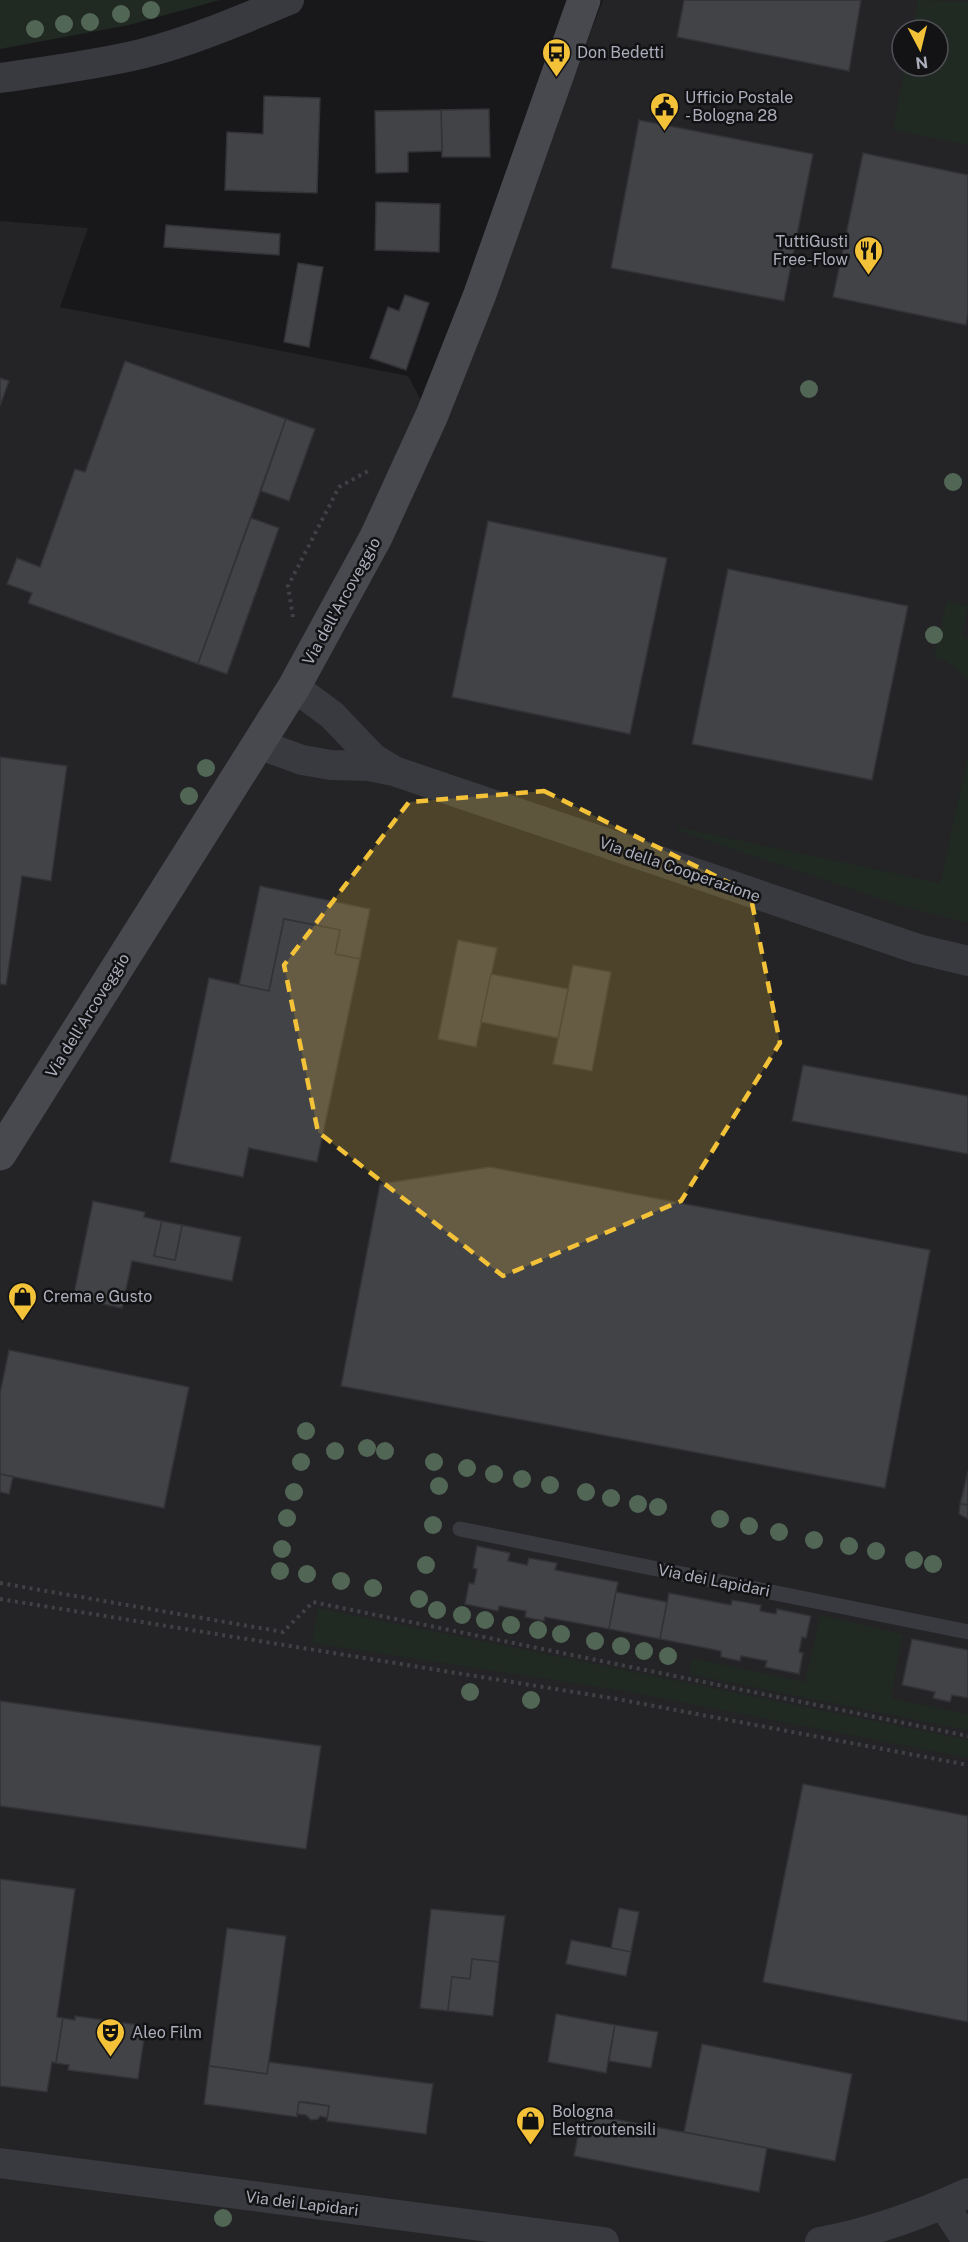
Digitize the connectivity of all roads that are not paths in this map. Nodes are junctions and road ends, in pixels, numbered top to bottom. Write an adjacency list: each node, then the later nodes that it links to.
1 (289, 0): 3 (street)
2 (584, 0): 4 (street, Via dell'Arcoveggio)
3 (0, 78)
4 (294, 687): 5 (street, Via dell'Arcoveggio); 6 (street, Via della Cooperazione)
5 (258, 744): 6 (street, Via della Cooperazione); 8 (street, Via dell'Arcoveggio)
6 (394, 771): 7 (street, Via della Cooperazione)
7 (968, 961)
8 (0, 1154)
9 (460, 1529): 10 (lane, Via dei Lapidari)
10 (968, 1632)
11 (0, 2163): 13 (street, Via dei Lapidari)
12 (956, 2198): 14 (street); 15 (street)
13 (604, 2242)
14 (819, 2242)
15 (968, 2242)

